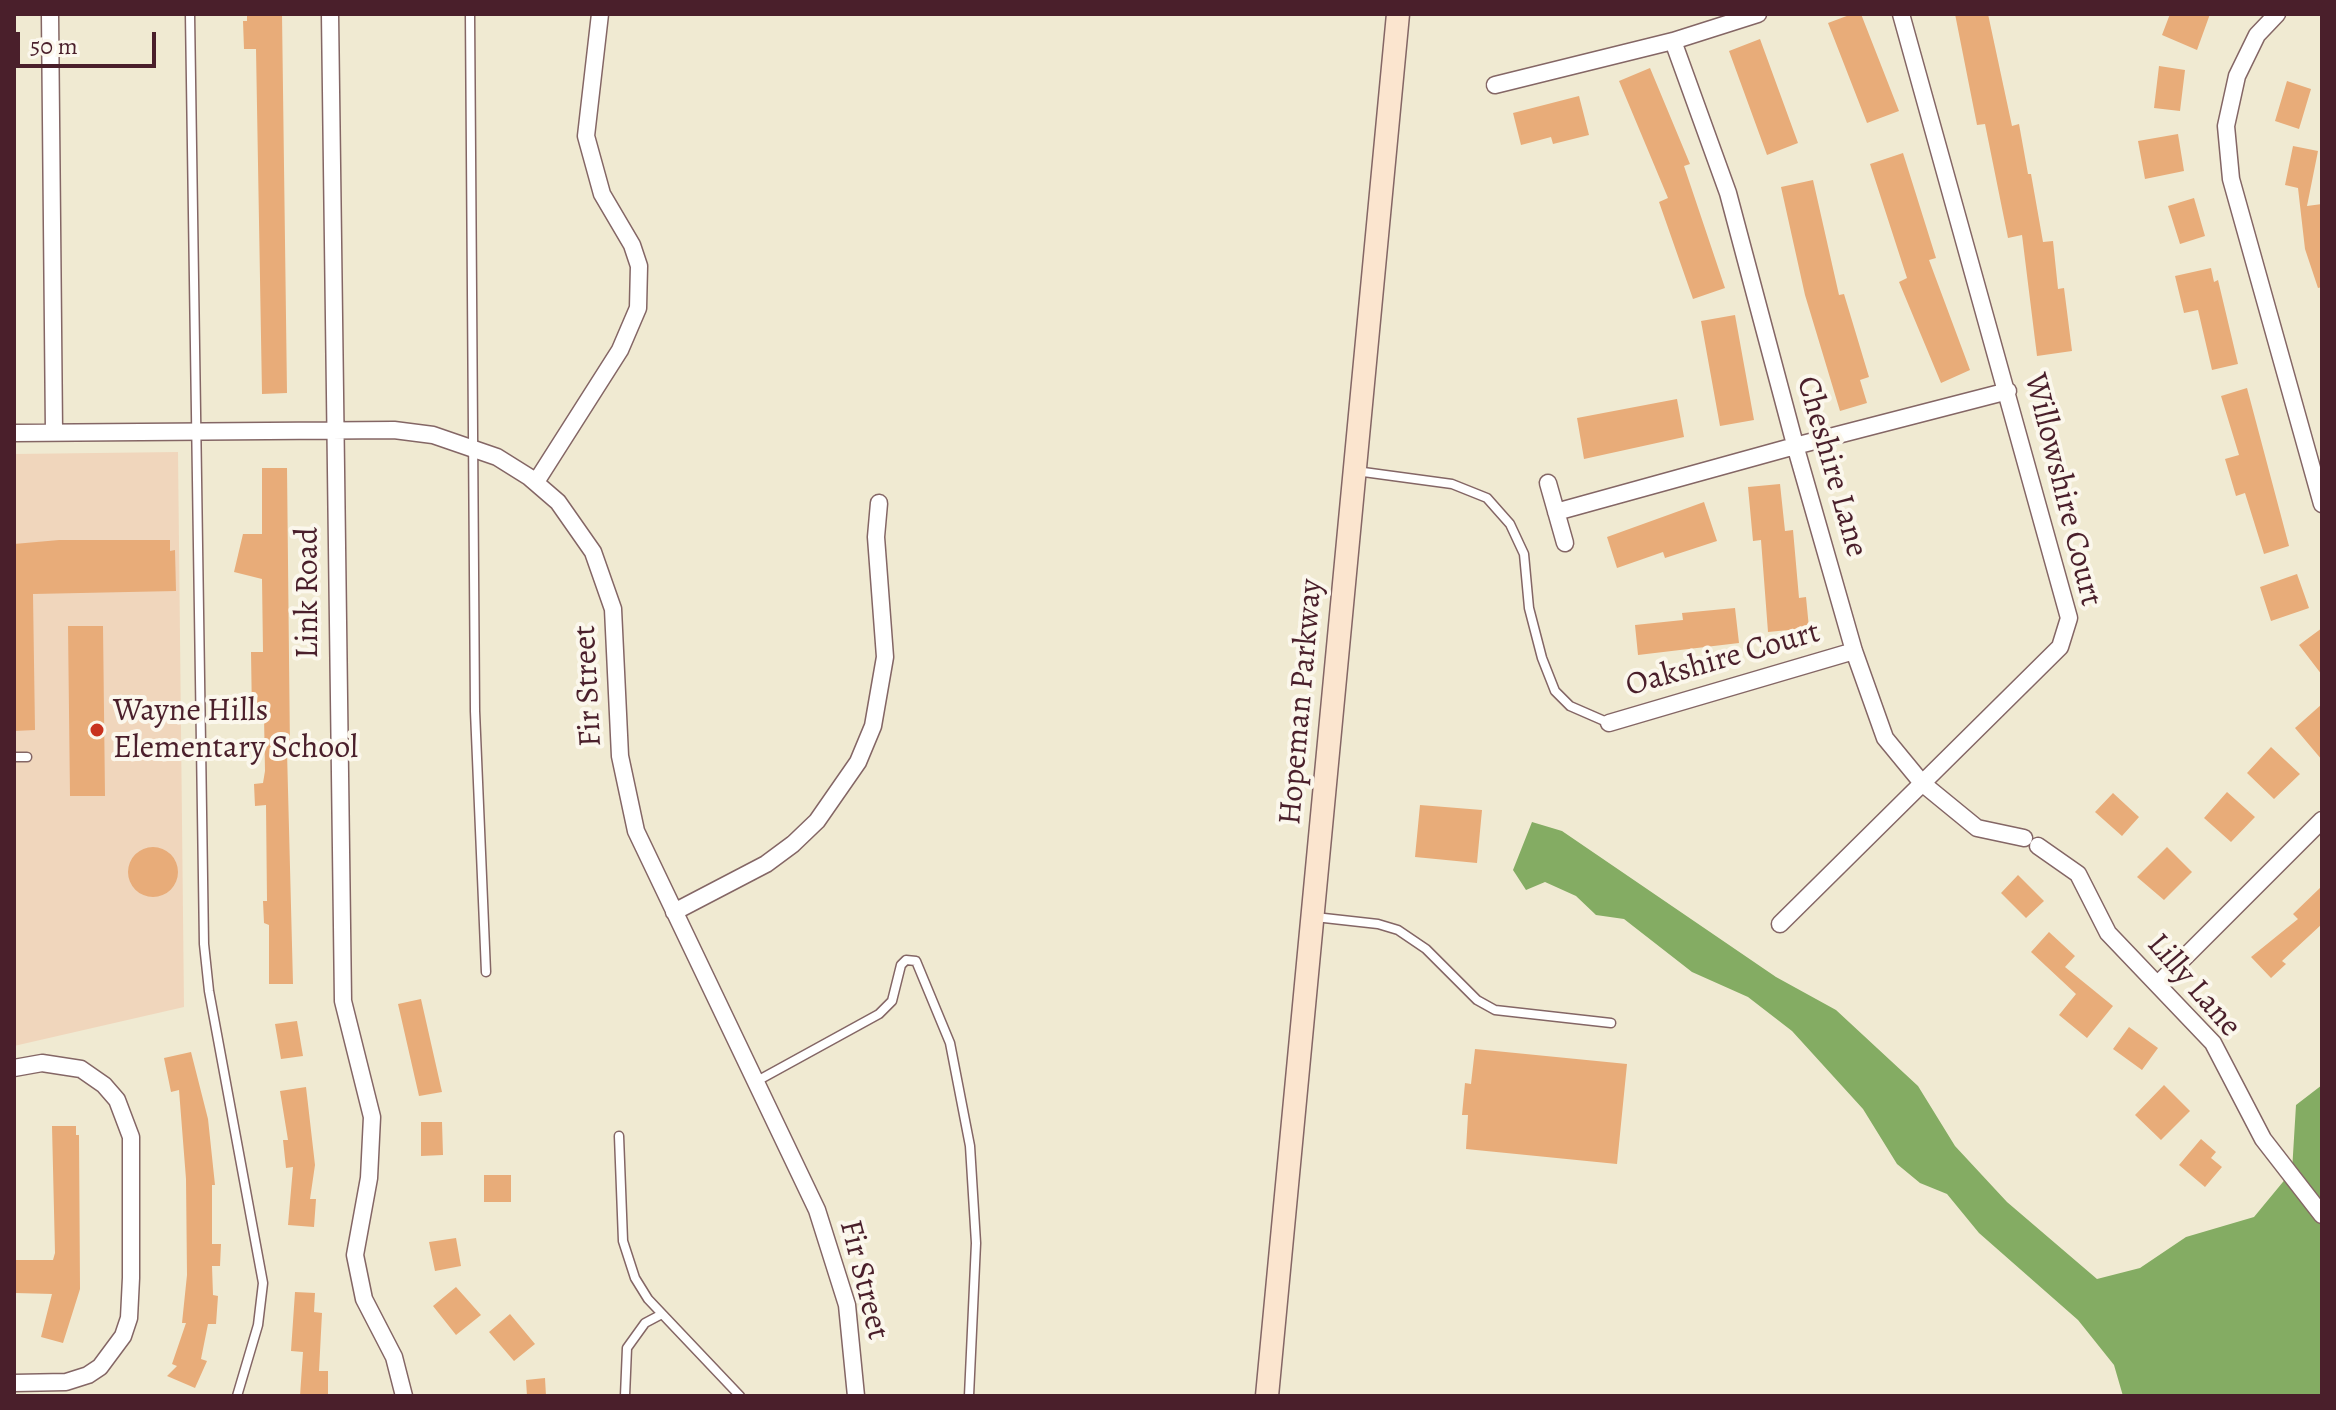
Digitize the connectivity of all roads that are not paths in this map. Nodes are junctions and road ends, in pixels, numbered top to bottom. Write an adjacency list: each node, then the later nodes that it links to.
1 (50, 14): 15 (street)
2 (190, 14): 13 (lane)
3 (330, 14): 14 (street, Link Road)
4 (470, 14): 18 (lane)
5 (600, 14): 20 (street)
6 (1398, 14): 19 (main road, Hopeman Parkway)
7 (1758, 14): 10 (street)
8 (1901, 14): 12 (street, Willowshire Court)
9 (2277, 14): 23 (street)
10 (1673, 41): 11 (street); 17 (street, Cheshire Lane)
11 (1495, 85)
12 (2008, 391): 17 (street); 30 (street, Willowshire Court)
13 (195, 431): 14 (street, Fir Street); 15 (street, Fir Street); 45 (lane)
14 (335, 431): 18 (street, Fir Street); 46 (street, Link Road)
15 (54, 432): 16 (street, Fir Street)
16 (14, 433)
17 (1795, 446): 24 (street); 26 (street, Cheshire Lane)
18 (475, 447): 20 (street, Fir Street); 36 (lane)
19 (1355, 471): 27 (lane); 34 (main road, Hopeman Parkway)
20 (536, 482): 33 (street, Fir Street)
21 (1548, 483): 24 (street)
22 (879, 503): 33 (street)
23 (2322, 504)
24 (1556, 512): 25 (street)
25 (1565, 543)
26 (1854, 651): 27 (street, Oakshire Court); 30 (street, Cheshire Lane)
27 (1609, 723)
28 (14, 757): 29 (lane)
29 (27, 757)
30 (1922, 783): 32 (street, Cheshire Lane); 35 (street, Willowshire Court)
31 (2322, 820): 37 (street)
32 (2031, 842): 37 (street, Lilly Lane)
33 (674, 912): 40 (street, Fir Street)
34 (1314, 917): 38 (lane); 51 (main road, Hopeman Parkway)
35 (1780, 924)
36 (486, 972)
37 (2158, 984): 42 (street, Lilly Lane)
38 (1611, 1023)
39 (14, 1068): 44 (street)
40 (757, 1081): 49 (street, Fir Street); 50 (lane)
41 (619, 1136): 43 (lane)
42 (2322, 1215)
43 (662, 1314): 47 (lane); 48 (lane)
44 (14, 1383)
45 (237, 1396)
46 (404, 1396)
47 (625, 1396)
48 (740, 1396)
49 (856, 1396)
50 (969, 1396)
51 (1267, 1396)

